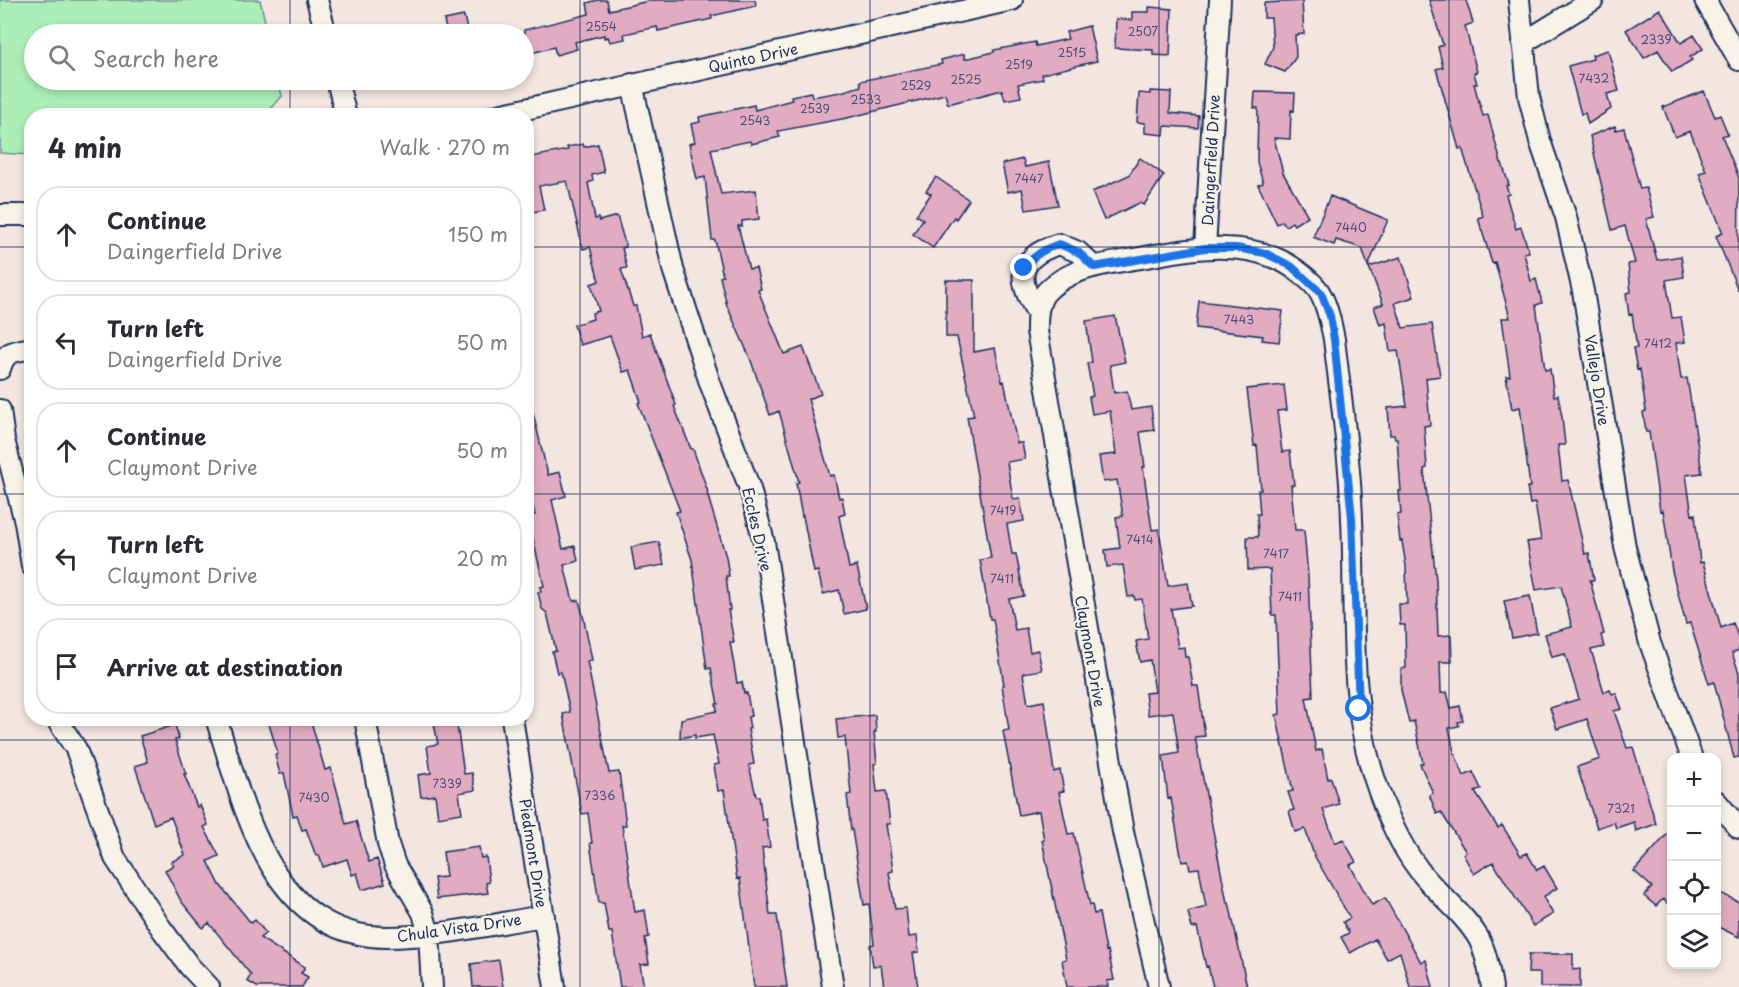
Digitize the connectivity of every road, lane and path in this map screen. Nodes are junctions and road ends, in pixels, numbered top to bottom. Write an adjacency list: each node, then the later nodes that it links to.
1 (317, 0): 7 (street)
2 (1012, 0): 10 (street, Quinto Drive)
3 (1220, 0): 16 (street, Daingerfield Drive)
4 (1519, 0): 8 (street, Vallejo Drive)
5 (1593, 0): 8 (street)
6 (1705, 0): 9 (street)
7 (323, 24)
8 (1523, 43): 27 (street, Vallejo Drive)
9 (1739, 60)
10 (632, 84): 13 (street, Quinto Drive); 35 (street, Eccles Drive)
11 (340, 90): 12 (street)
12 (344, 108)
13 (528, 108)
14 (0, 215): 15 (street)
15 (24, 215)
16 (1205, 248): 17 (street); 37 (street, Daingerfield Drive)
17 (1094, 267): 18 (street); 18 (street, Claymont Drive)
18 (1036, 312): 36 (street, Claymont Drive)
19 (24, 350): 20 (street)
20 (0, 369)
21 (0, 410): 22 (street)
22 (24, 515)
23 (61, 726): 32 (street)
24 (219, 726): 31 (street, Chula Vista Drive)
25 (366, 726): 31 (street)
26 (513, 726): 30 (street, Piedmont Drive)
27 (1690, 753)
28 (1721, 807): 29 (street)
29 (1739, 828)
30 (544, 916): 31 (street, Chula Vista Drive); 34 (street, Piedmont Drive)
31 (429, 934): 33 (street)
32 (209, 987)
33 (432, 987)
34 (555, 987)
35 (833, 987)
36 (1160, 987)
37 (1492, 987)

